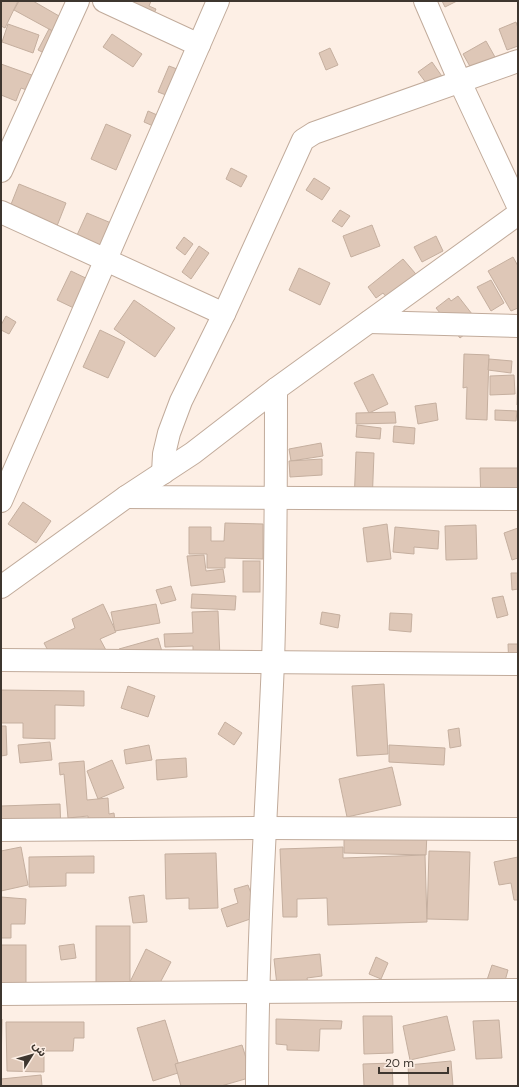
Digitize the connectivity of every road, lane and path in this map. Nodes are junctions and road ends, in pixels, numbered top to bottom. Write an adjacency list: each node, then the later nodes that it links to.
1 (78, 1): 8 (street)
2 (104, 1): 5 (street)
3 (218, 1): 5 (street)
4 (425, 1): 7 (street)
5 (199, 45): 12 (street)
6 (518, 61): 7 (street)
7 (460, 82): 9 (street); 13 (street)
8 (1, 170)
9 (518, 206)
10 (1, 212): 12 (street)
11 (518, 214): 14 (street)
12 (104, 260): 13 (street); 17 (street)
13 (224, 314): 18 (street)
14 (369, 322): 15 (street); 16 (street)
15 (518, 326)
16 (276, 389): 18 (street); 20 (street)
17 (8, 467): 22 (street)
18 (163, 473): 19 (street)
19 (126, 498): 20 (street); 23 (street)
20 (276, 499): 21 (street); 25 (street)
21 (518, 499)
22 (1, 501)
23 (1, 587)
24 (1, 660): 25 (street)
25 (273, 661): 26 (street); 27 (street)
26 (518, 664)
27 (264, 828): 28 (street); 29 (street); 31 (street)
28 (518, 829)
29 (1, 830)
30 (518, 990): 31 (street)
31 (257, 991): 32 (street); 33 (street)
32 (1, 994)
33 (257, 1086)

